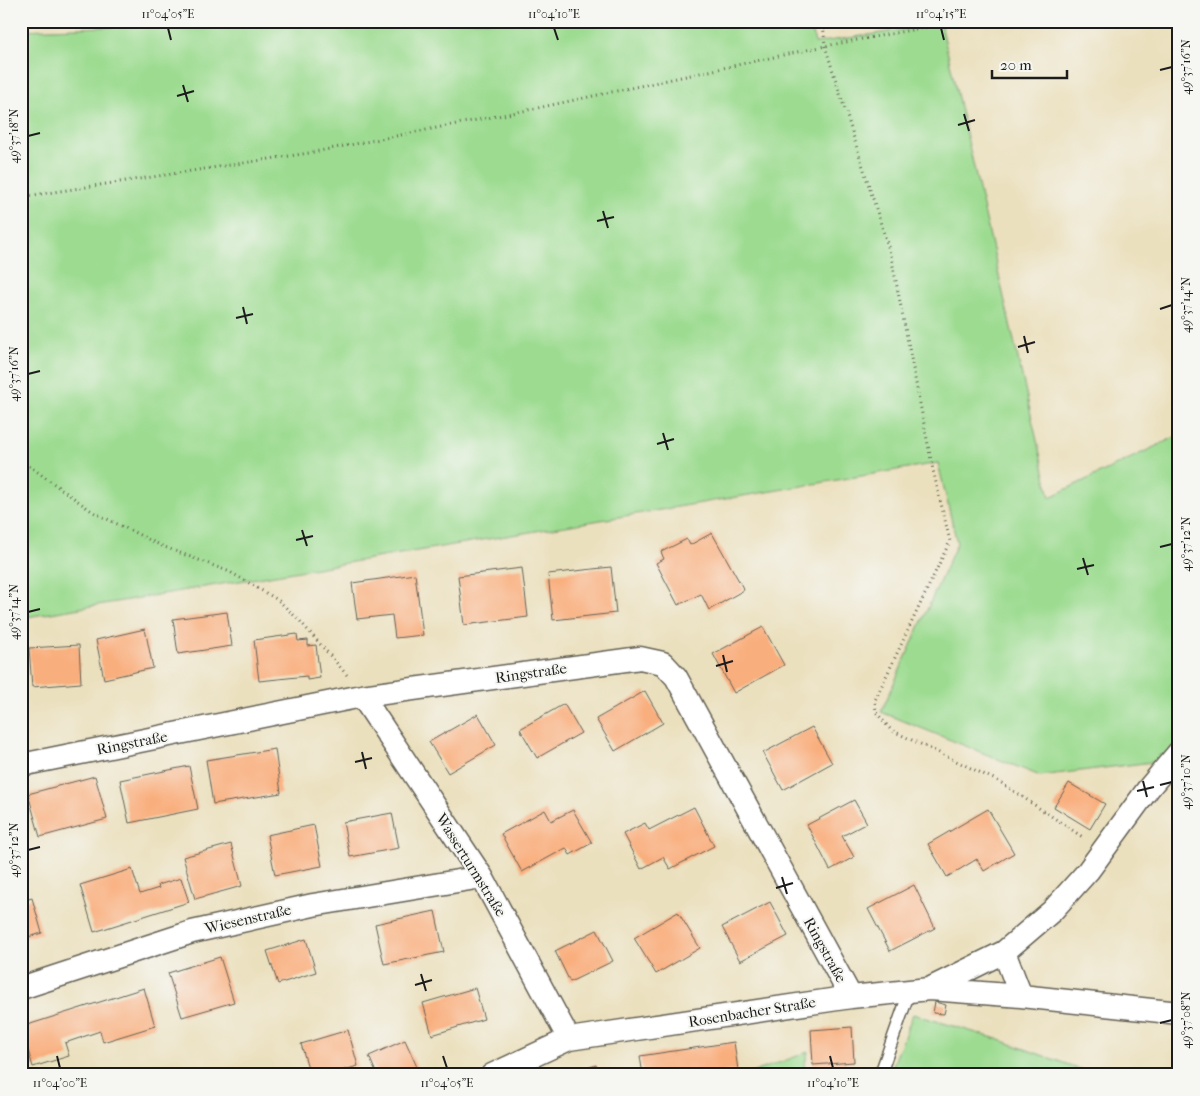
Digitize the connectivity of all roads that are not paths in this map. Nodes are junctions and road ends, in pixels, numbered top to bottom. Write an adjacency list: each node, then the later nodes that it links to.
1 (362, 696): 3 (street, Ringstraße); 4 (street, Wasserturmstraße); 9 (street, Ringstraße)
2 (1179, 752): 5 (street, Rosenbacher Straße)
3 (21, 765)
4 (482, 877): 6 (street, Wiesenstraße); 11 (street, Wasserturmstraße)
5 (1004, 952): 7 (street, Rosenbacher Straße); 8 (street)
6 (21, 988)
7 (920, 990): 8 (street); 9 (street, Rosenbacher Straße); 13 (lane)
8 (1022, 996): 10 (street)
9 (851, 997): 11 (street, Rosenbacher Straße)
10 (1179, 1013)
11 (569, 1039): 12 (street, Rosenbacher Straße)
12 (492, 1075)
13 (880, 1075)

